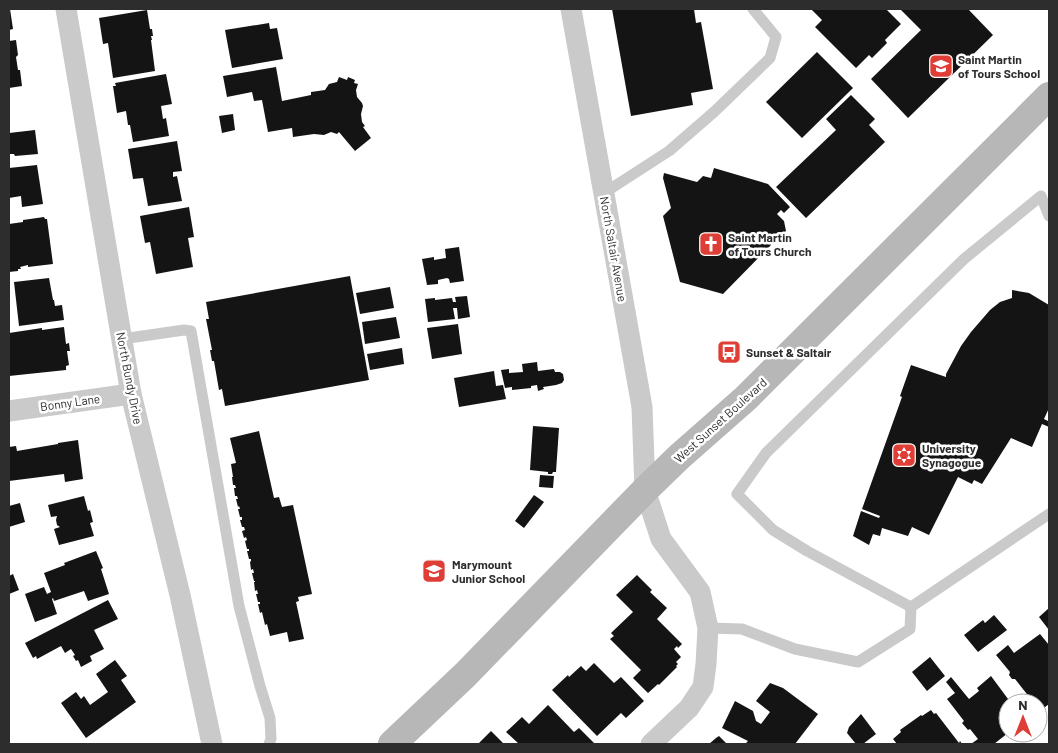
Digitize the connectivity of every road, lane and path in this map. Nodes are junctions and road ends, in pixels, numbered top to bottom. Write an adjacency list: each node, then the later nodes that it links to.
1 (66, 9): 7 (street, North Bundy Drive)
2 (570, 9): 5 (street, North Saltair Avenue)
3 (754, 9): 5 (lane)
4 (1049, 96): 10 (main road, West Sunset Boulevard)
5 (604, 194): 10 (street, North Saltair Avenue)
6 (1049, 216): 12 (lane)
7 (122, 339): 8 (street, North Bundy Drive); 15 (lane)
8 (131, 394): 9 (street, Bonny Lane); 14 (street, North Bundy Drive)
9 (9, 411)
10 (645, 490): 13 (street, North Saltair Avenue); 16 (main road, West Sunset Boulevard)
11 (1049, 514): 12 (lane)
12 (911, 607): 13 (lane)
13 (708, 628): 17 (street, North Saltair Avenue)
14 (212, 744)
15 (269, 744)
16 (392, 744)
17 (651, 744)

